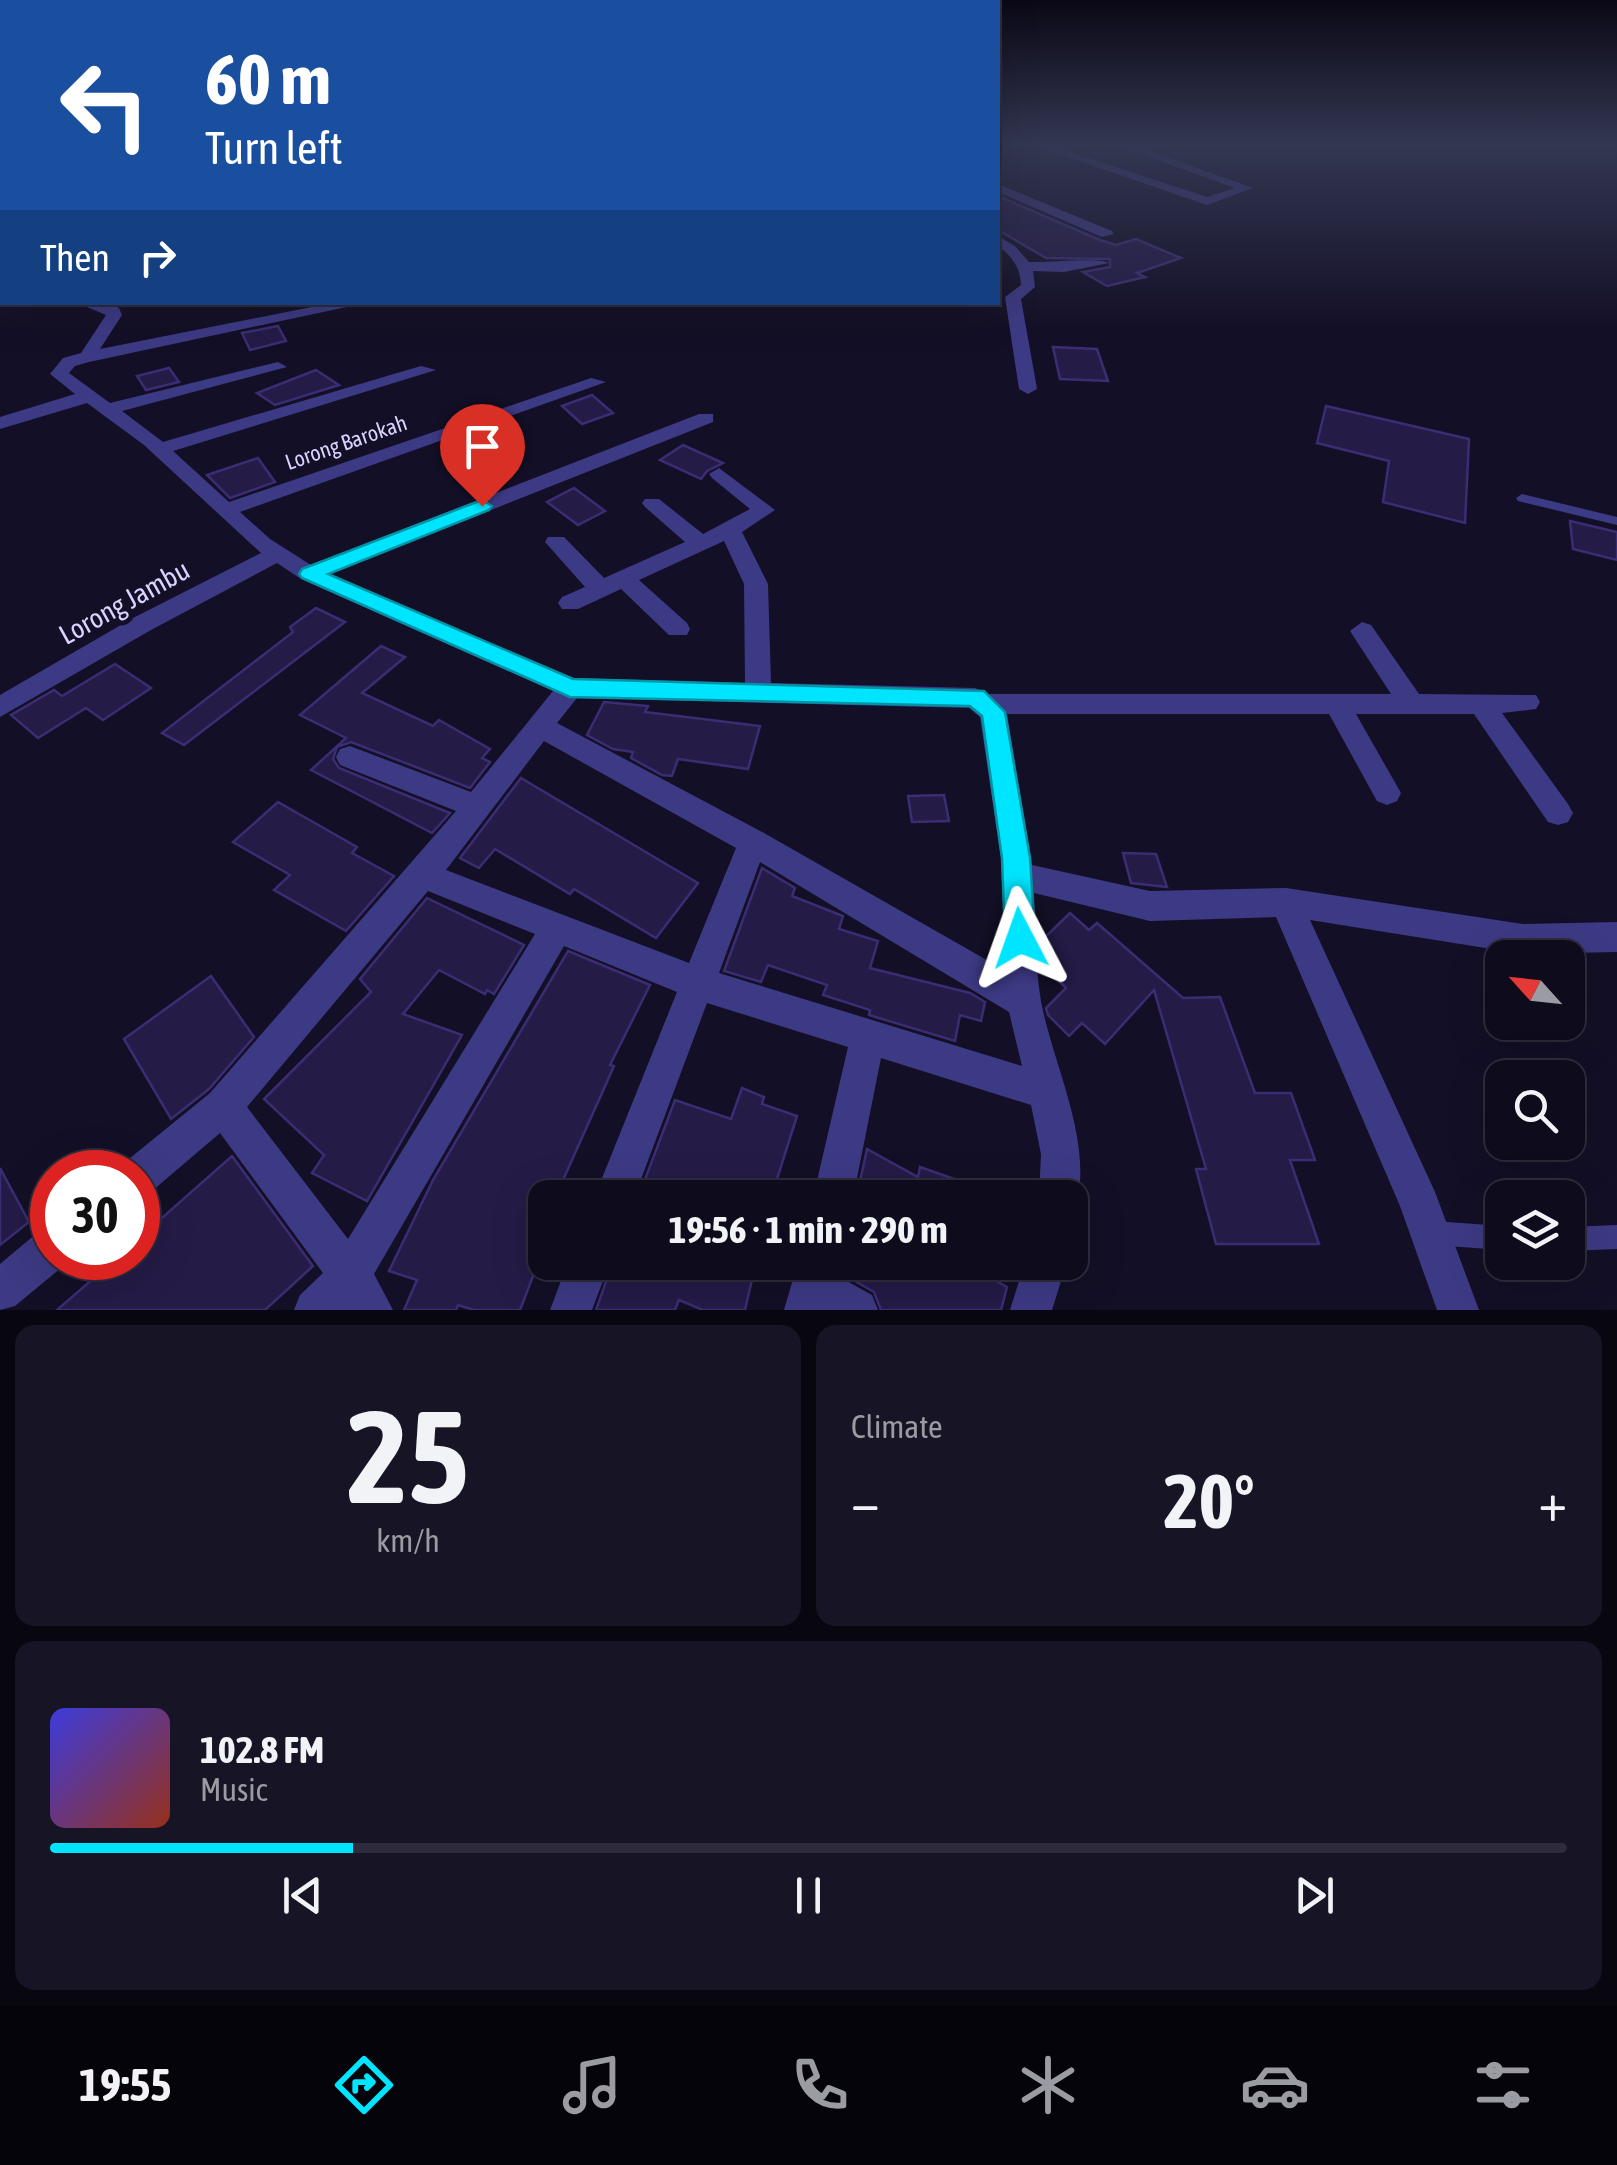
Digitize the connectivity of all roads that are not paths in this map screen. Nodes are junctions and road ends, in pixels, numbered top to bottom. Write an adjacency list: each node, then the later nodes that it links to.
1 (1041, 206): 2 (street)
2 (1106, 234)
3 (1000, 241): 5 (street)
4 (1102, 263): 5 (street)
5 (1027, 275): 14 (street)
6 (97, 305): 9 (street)
7 (121, 305): 9 (street)
8 (345, 305): 10 (street)
9 (112, 308): 10 (street)
10 (86, 356): 15 (street)
11 (278, 367): 16 (street)
12 (428, 370): 19 (street)
13 (597, 382): 23 (street, Lorong Barokah)
14 (1028, 390)
15 (89, 396): 16 (street); 18 (street)
16 (108, 409): 19 (street)
17 (706, 418): 29 (street)
18 (0, 423)
19 (160, 449): 23 (street)
20 (720, 474): 25 (street)
21 (1522, 498): 24 (lane)
22 (652, 503): 27 (street)
23 (225, 510): 28 (street)
24 (1617, 520)
25 (730, 530): 27 (street); 36 (street)
26 (556, 542): 31 (street)
27 (700, 544): 30 (street)
28 (279, 553): 29 (street); 42 (street, Lorong Jambu)
29 (310, 574): 35 (street)
30 (624, 578): 31 (street); 33 (street)
31 (601, 589): 32 (street)
32 (570, 603)
33 (678, 629)
34 (1362, 630): 39 (street)
35 (570, 688): 36 (street); 43 (street)
36 (758, 692): 38 (street)
37 (1528, 702): 40 (street)
38 (986, 704): 41 (street); 50 (street)
39 (1412, 704): 40 (street); 41 (street)
40 (1481, 704): 47 (street)
41 (1337, 705): 45 (street)
42 (0, 708)
43 (541, 727): 46 (street); 48 (street)
44 (350, 756): 46 (street)
45 (1387, 793)
46 (478, 807): 49 (street)
47 (1558, 813)
48 (754, 842): 54 (street); 55 (street)
49 (423, 875): 52 (street); 58 (street)
50 (1016, 875): 51 (street); 55 (street)
51 (1286, 902): 53 (street); 63 (street)
52 (558, 926): 54 (street); 72 (street)
53 (1617, 937)
54 (697, 984): 56 (street); 60 (street)
55 (1024, 1001): 57 (street)
56 (868, 1035): 57 (street); 61 (street)
57 (1047, 1092): 62 (street)
58 (222, 1106): 59 (street); 72 (street)
59 (160, 1158)
60 (621, 1180)
61 (837, 1180)
62 (1059, 1180)
63 (1434, 1233): 64 (lane); 77 (street)
64 (1485, 1237)
65 (1617, 1237): 66 (lane)
66 (1585, 1238)
67 (30, 1267): 71 (street)
68 (583, 1280): 74 (street)
69 (1040, 1280): 76 (street)
70 (813, 1286): 75 (street)
71 (0, 1292)
72 (361, 1292): 73 (street)
73 (315, 1310)
74 (571, 1310)
75 (857, 1310)
76 (1030, 1310)
77 (1458, 1310)

